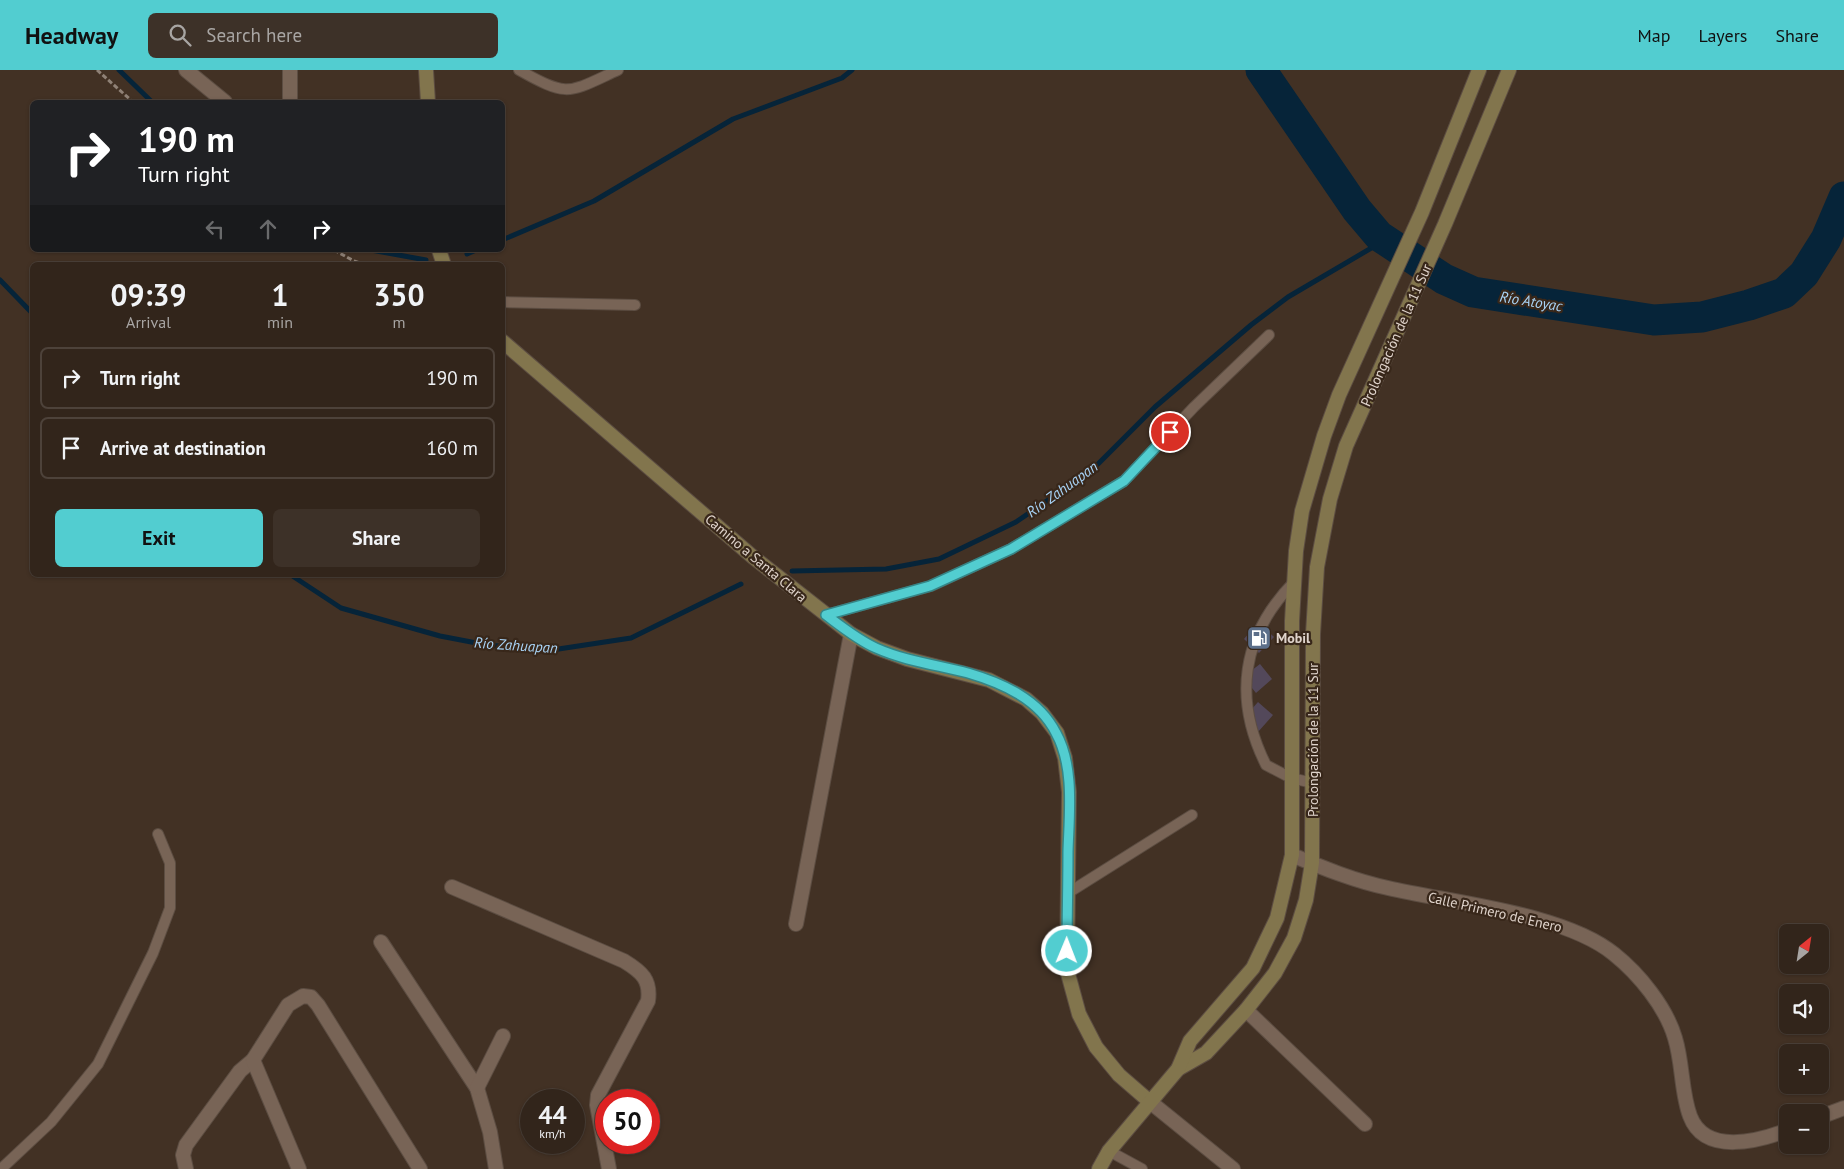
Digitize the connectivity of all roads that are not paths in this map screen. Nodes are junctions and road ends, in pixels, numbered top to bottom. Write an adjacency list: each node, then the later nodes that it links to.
1 (186, 70): 8 (street)
2 (290, 70): 9 (street)
3 (426, 70): 10 (main road)
4 (519, 70): 5 (lane)
5 (618, 70)
6 (1479, 70): 15 (main road, Prolongación de la 11 Sur)
7 (1509, 70): 16 (main road, Prolongación de la 11 Sur)
8 (223, 100)
9 (290, 100)
10 (428, 100)
11 (505, 302): 12 (lane)
12 (636, 305)
13 (1270, 334): 18 (lane)
14 (505, 344): 18 (main road, Camino a Santa Clara)
15 (1306, 493): 16 (main road); 17 (main road, Prolongación de la 11 Sur)
16 (1330, 499): 21 (main road, Prolongación de la 11 Sur)
17 (1294, 582): 20 (main road, Prolongación de la 11 Sur); 20 (lane)
18 (826, 615): 19 (main road, Camino a Santa Clara)
19 (851, 634): 27 (main road, Camino a Santa Clara); 28 (street)
20 (1290, 778): 21 (lane); 24 (main road, Prolongación de la 11 Sur)
21 (1313, 783): 25 (main road, Prolongación de la 11 Sur)
22 (1192, 814): 27 (lane)
23 (158, 834): 41 (lane)
24 (1292, 855): 25 (street, Calle Primero de Enero); 33 (main road, Prolongación de la 11 Sur)
25 (1312, 864): 30 (main road, Prolongación de la 11 Sur); 39 (street, Calle Primero de Enero)
26 (452, 887): 46 (street)
27 (1068, 893): 35 (main road, Camino a Santa Clara)
28 (796, 924)
29 (381, 942): 34 (street)
30 (1246, 1010): 33 (main road, Prolongación de la 11 Sur); 38 (street)
31 (503, 1036): 34 (street)
32 (253, 1060): 42 (street); 43 (street); 44 (street)
33 (1178, 1069): 35 (main road, Prolongación de la 11 Sur)
34 (477, 1088): 45 (street)
35 (1149, 1101): 40 (main road, Prolongación de la 11 Sur); 50 (street)
36 (1844, 1108): 37 (street)
37 (1829, 1114)
38 (1365, 1124)
39 (1779, 1133)
40 (1109, 1150): 47 (street); 48 (main road, Prolongación de la 11 Sur); 49 (lane)
41 (1, 1169)
42 (186, 1169)
43 (299, 1169)
44 (420, 1169)
45 (496, 1169)
46 (609, 1169)
47 (1093, 1169)
48 (1099, 1169)
49 (1142, 1169)
50 (1233, 1169)

